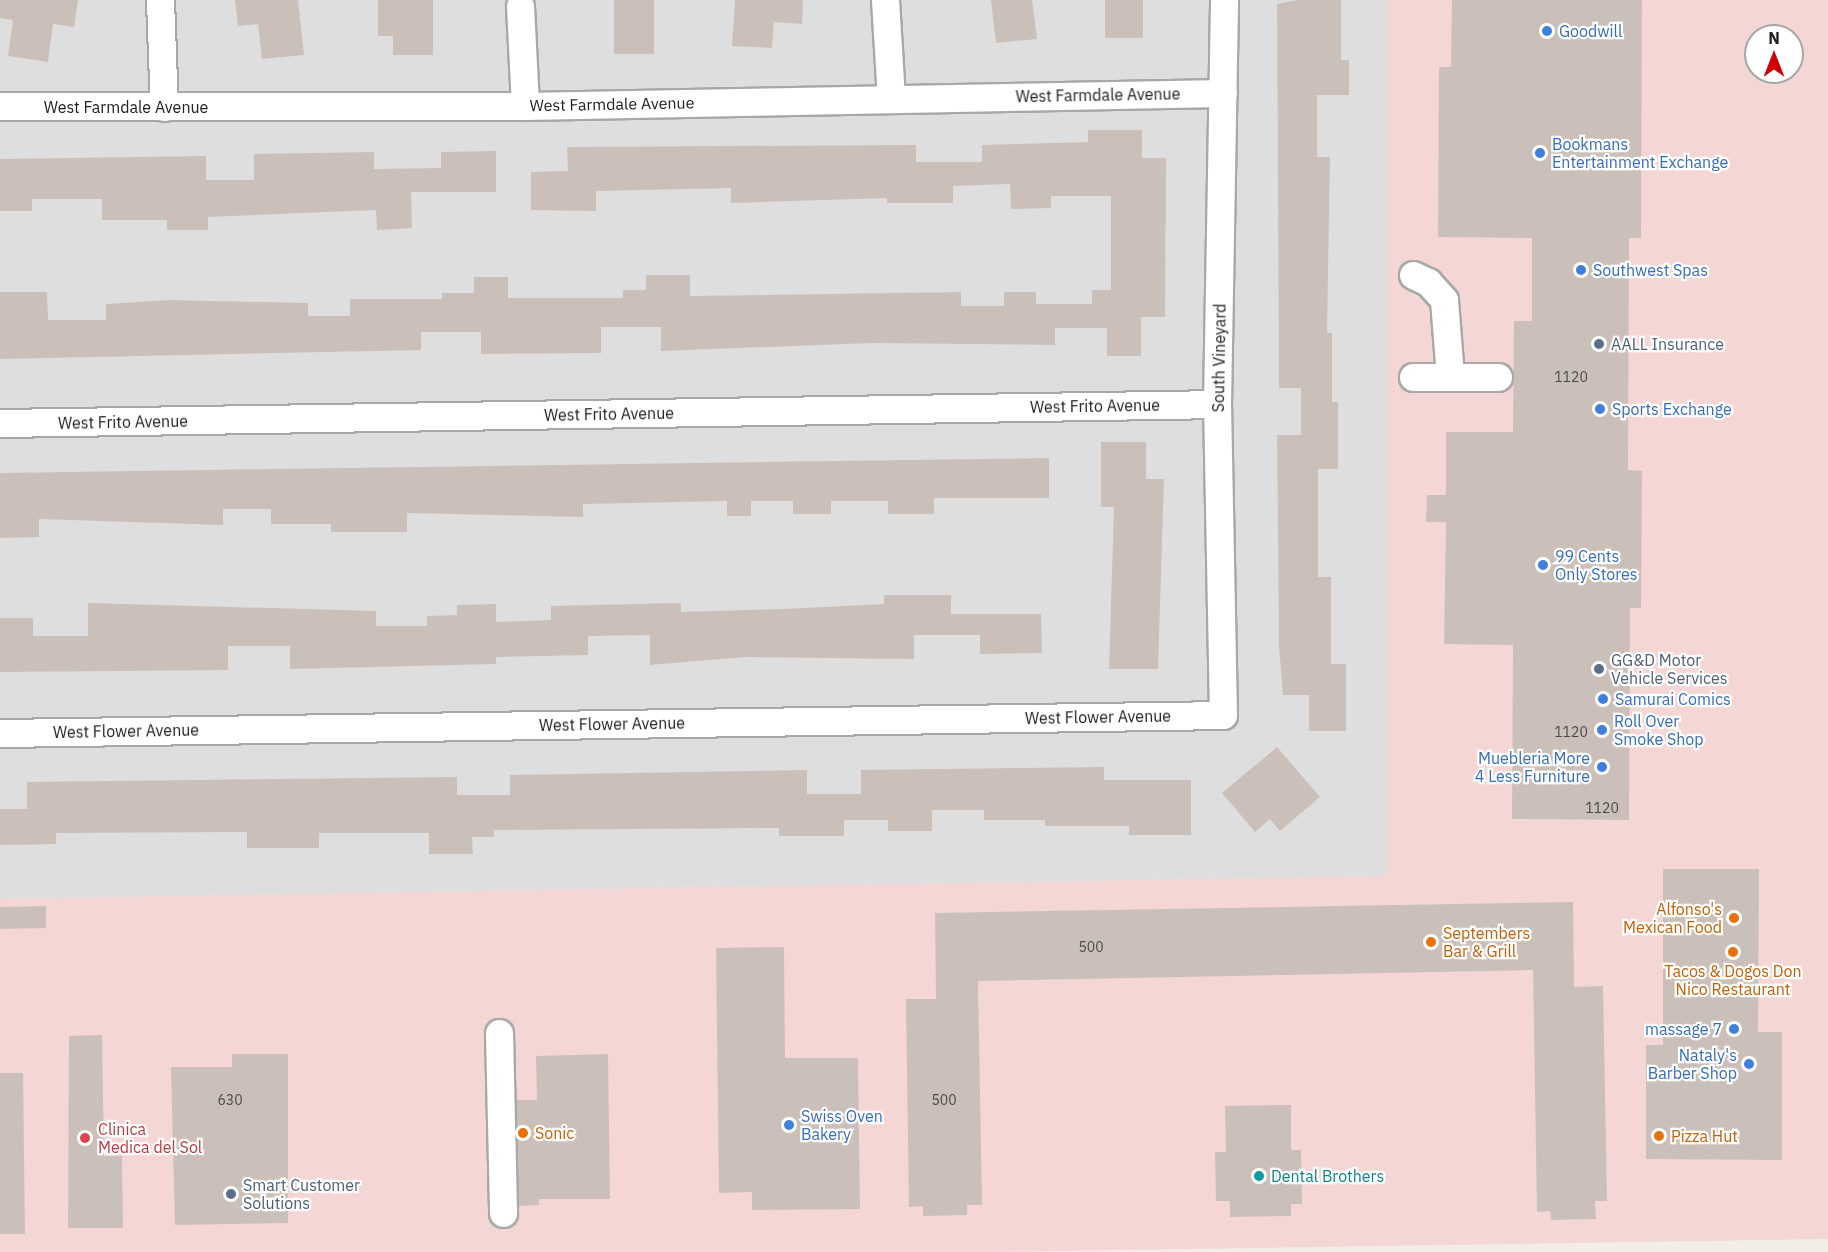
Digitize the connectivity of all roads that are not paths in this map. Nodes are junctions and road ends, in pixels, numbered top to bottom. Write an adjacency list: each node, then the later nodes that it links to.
1 (160, 0): 9 (street)
2 (885, 0): 6 (street)
3 (1224, 0): 5 (street, South Vineyard)
4 (520, 6): 8 (street)
5 (1223, 93): 6 (street, West Farmdale Avenue); 14 (street, South Vineyard)
6 (891, 99): 8 (street, West Farmdale Avenue)
7 (0, 106): 9 (street, West Farmdale Avenue)
8 (525, 106): 9 (street, West Farmdale Avenue)
9 (164, 107)
10 (1413, 275): 12 (street)
11 (1413, 377): 12 (street)
12 (1450, 377): 13 (street)
13 (1498, 377)
14 (1217, 404): 15 (street, West Frito Avenue); 16 (street, South Vineyard)
15 (0, 423)
16 (1224, 716): 17 (street, West Flower Avenue)
17 (0, 733)
18 (499, 1033): 19 (street)
19 (503, 1214)

